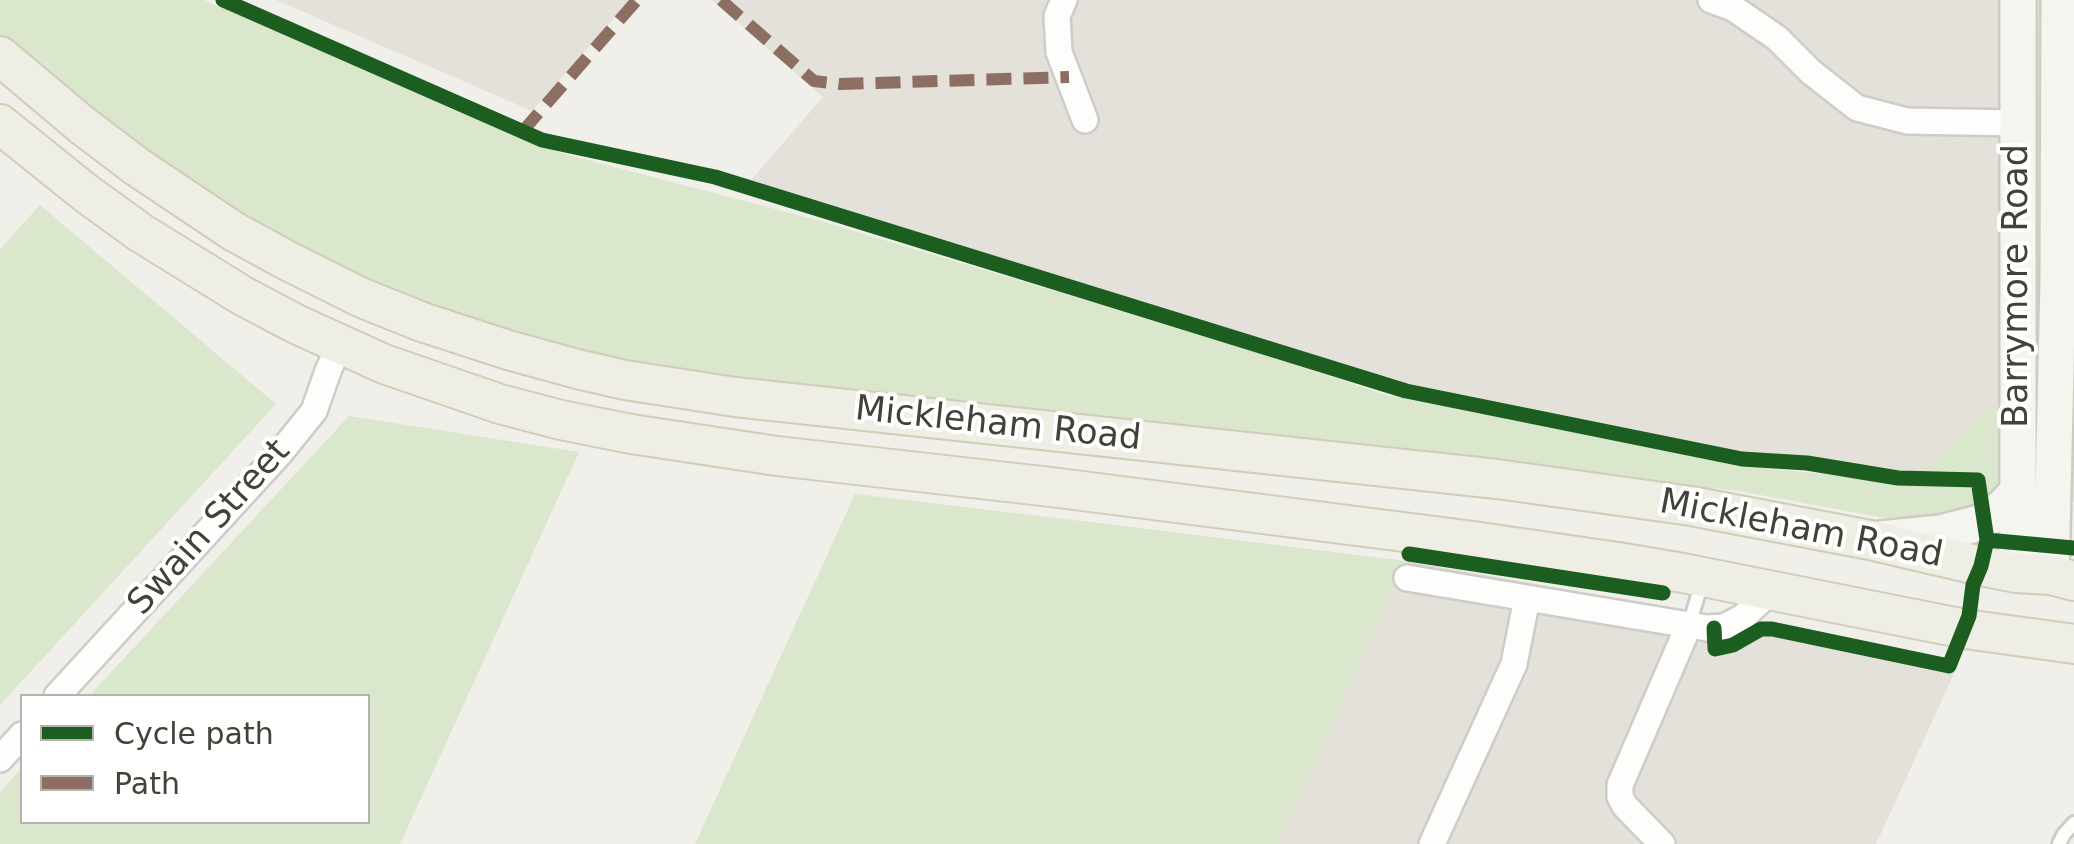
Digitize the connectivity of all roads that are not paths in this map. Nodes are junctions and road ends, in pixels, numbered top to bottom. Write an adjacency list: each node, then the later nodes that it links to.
1 (1064, 0): 6 (street)
2 (1710, 0): 7 (street)
3 (2018, 0): 7 (street, Barrymore Road)
4 (2059, 0): 8 (street, Barrymore Road)
5 (0, 56): 15 (main road, Mickleham Road)
6 (1085, 120)
7 (2017, 123): 8 (street); 13 (street, Barrymore Road)
8 (2066, 123): 16 (street, Barrymore Road)
9 (0, 124): 11 (main road, Mickleham Road)
10 (0, 143): 11 (street)
11 (86, 194): 12 (main road, Mickleham Road)
12 (340, 344): 14 (main road, Mickleham Road); 23 (street, Swain Street)
13 (2018, 491): 15 (street); 16 (street, Barrymore Road)
14 (1432, 536): 17 (main road, Mickleham Road); 19 (street)
15 (1870, 540): 16 (main road, Mickleham Road)
16 (2047, 576): 21 (main road)
17 (1704, 577): 18 (main road, Mickleham Road); 20 (lane)
18 (1771, 590): 20 (street); 21 (main road, Mickleham Road)
19 (1526, 598): 20 (street); 27 (street)
20 (1689, 625): 28 (street)
21 (2022, 636): 22 (main road, Mickleham Road)
22 (2074, 644)
23 (60, 694)
24 (20, 737): 25 (street)
25 (0, 759)
26 (2074, 823): 29 (lane)
27 (1432, 844)
28 (1662, 844)
29 (2059, 844)

